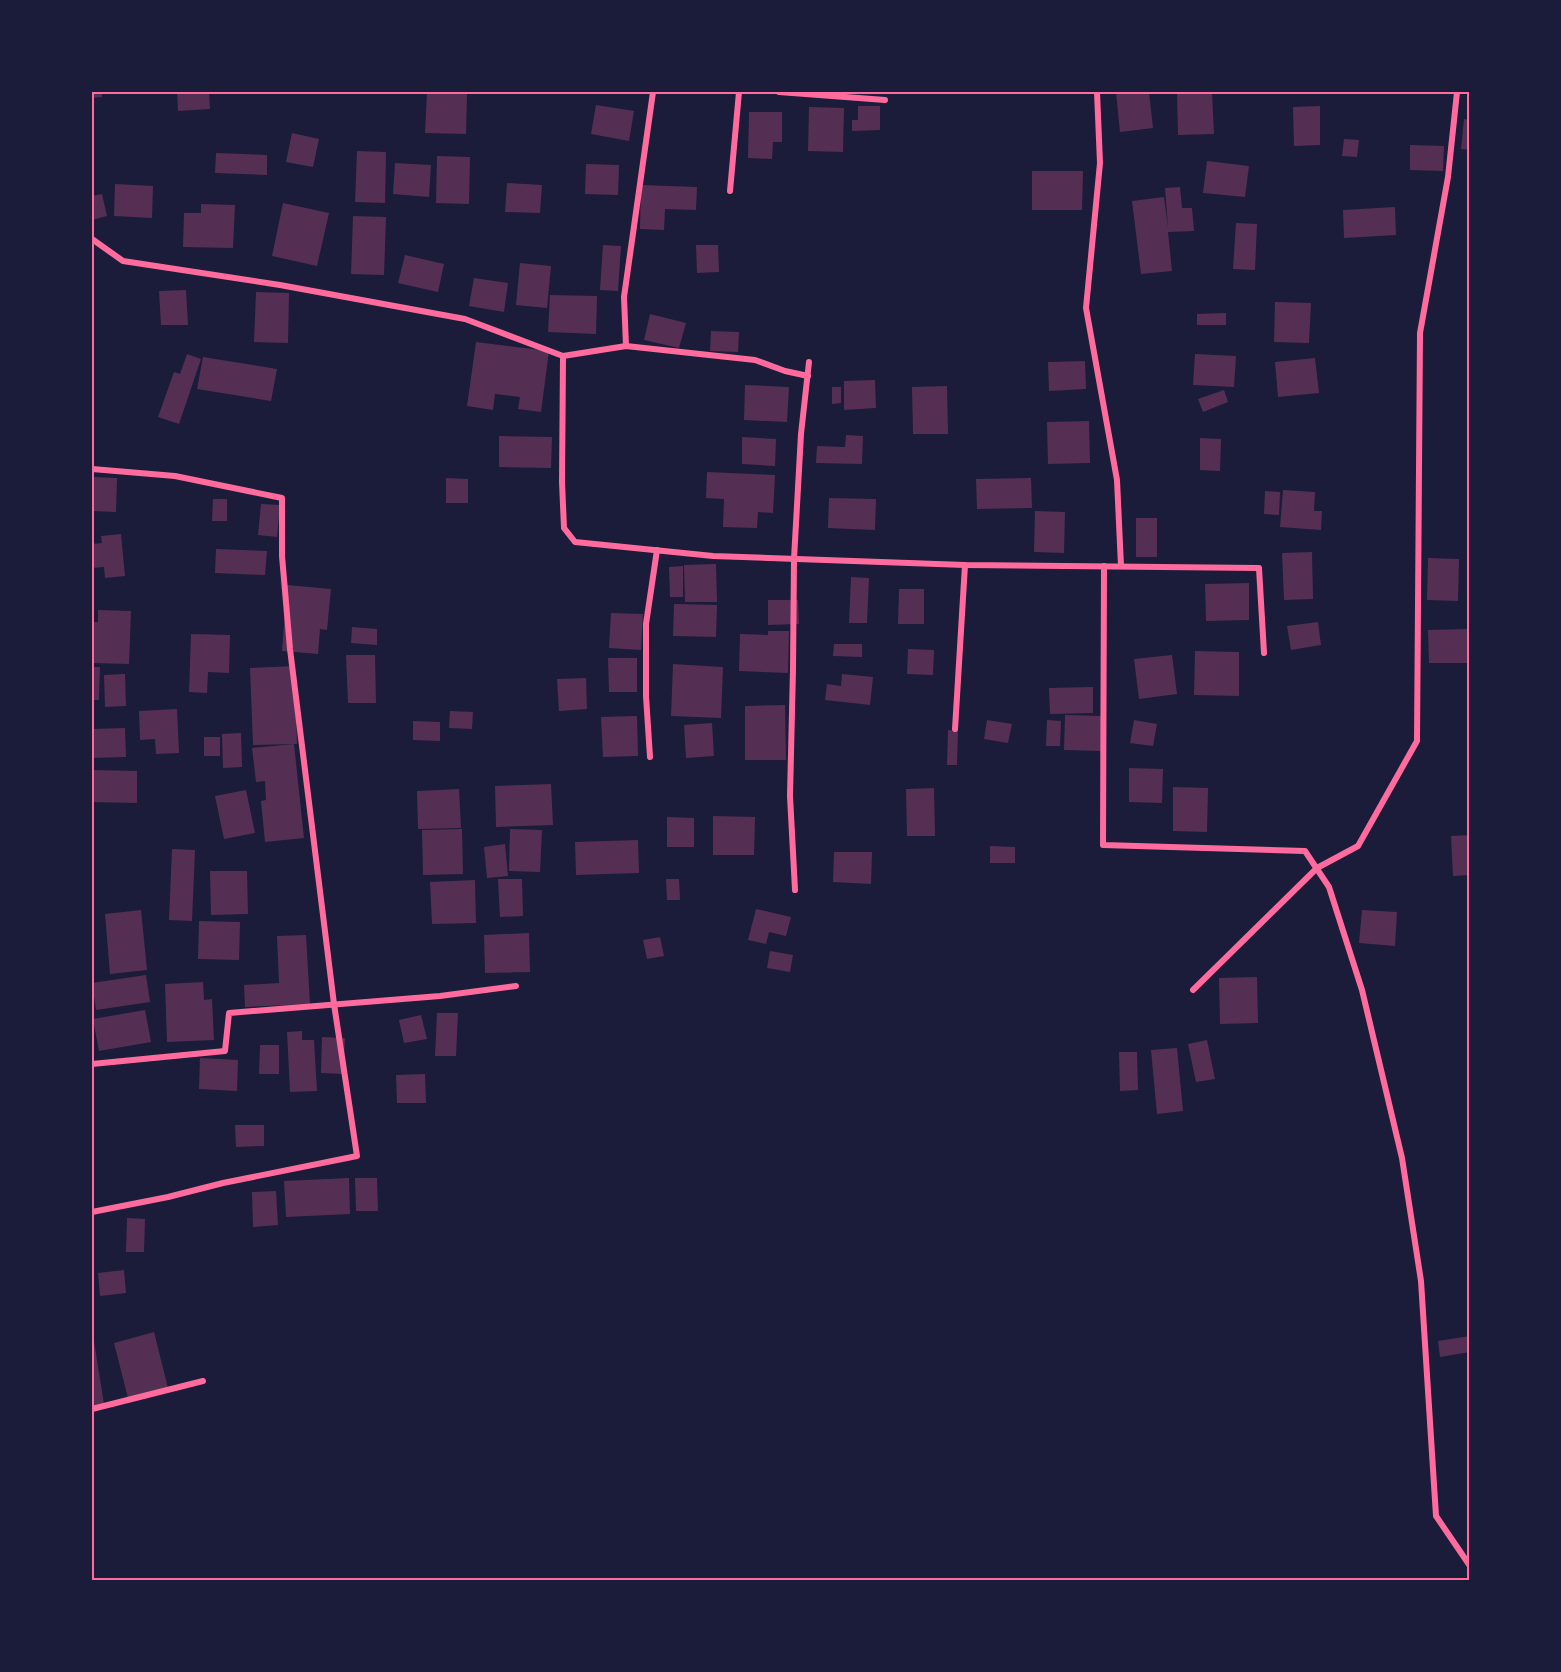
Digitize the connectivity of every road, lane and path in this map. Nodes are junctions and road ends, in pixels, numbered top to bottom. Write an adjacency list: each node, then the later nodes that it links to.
1 (653, 92): 9 (street)
2 (740, 92): 7 (street)
3 (779, 92): 6 (street)
4 (1097, 92): 18 (street)
5 (1457, 92): 22 (street)
6 (885, 100)
7 (730, 190)
8 (92, 239): 10 (street)
9 (626, 346): 10 (street); 12 (street)
10 (563, 356): 14 (street)
11 (809, 362): 12 (street)
12 (808, 376): 15 (street)
13 (92, 469): 26 (street)
14 (657, 550): 15 (street); 21 (street)
15 (794, 559): 16 (street); 23 (street)
16 (965, 565): 17 (street); 20 (street)
17 (1104, 566): 18 (street); 22 (street)
18 (1121, 566): 19 (street)
19 (1264, 653)
20 (955, 729)
21 (650, 757)
22 (1317, 868): 25 (street); 31 (street)
23 (795, 890)
24 (516, 986): 26 (street)
25 (1193, 990)
26 (334, 1004): 27 (street); 28 (street)
27 (92, 1064)
28 (92, 1212)
29 (203, 1382): 30 (street)
30 (92, 1409)
31 (1470, 1566)

